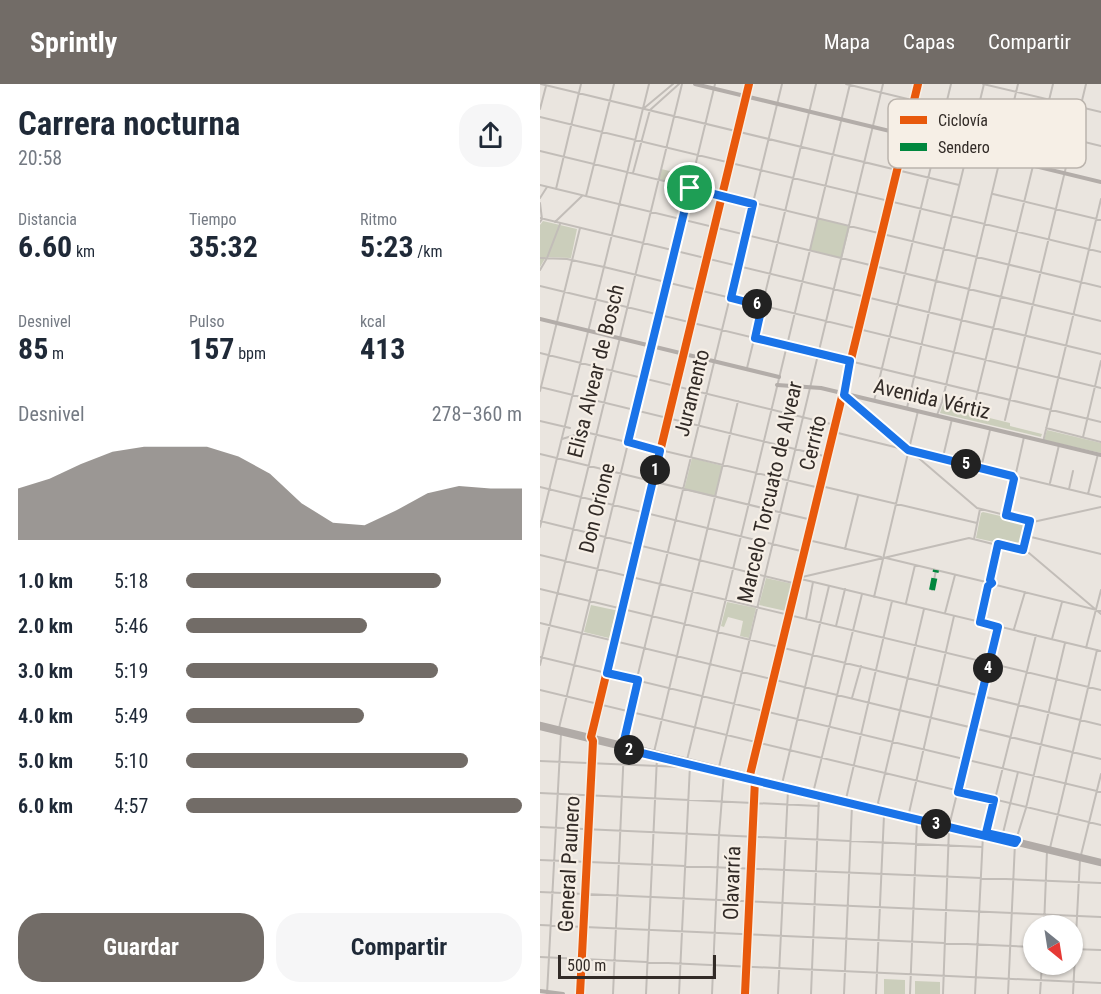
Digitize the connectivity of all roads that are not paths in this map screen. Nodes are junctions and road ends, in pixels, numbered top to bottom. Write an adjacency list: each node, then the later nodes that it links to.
1 (541, 84): 19 (street)
2 (581, 84): 22 (street)
3 (614, 84): 33 (street)
4 (649, 84): 36 (street)
5 (673, 84): 36 (street)
6 (680, 84): 38 (street); 41 (street, Elisa Alvear de Bosch)
7 (695, 84): 20 (street)
8 (749, 84): 24 (street, General Paunero)
9 (782, 84): 34 (street, Juramento)
10 (816, 84): 39 (street)
11 (848, 84): 23 (street); 43 (street)
12 (883, 84): 23 (street, Marcelo Torcuato de Alvear)
13 (918, 84): 26 (street, Cerrito)
14 (951, 84): 27 (street)
15 (984, 84): 21 (street); 28 (street)
16 (1018, 84): 21 (street)
17 (1053, 84): 31 (street)
18 (1086, 84): 32 (street)
19 (546, 85): 22 (street); 35 (street)
20 (715, 86): 24 (street); 45 (street, Don Orione)
21 (1016, 92): 29 (street); 30 (street)
22 (579, 93): 33 (street); 44 (street)
23 (881, 93): 25 (street); 46 (street, Marcelo Torcuato de Alvear)
24 (746, 96): 34 (street); 49 (street, General Paunero)
25 (909, 99)
26 (914, 99)
27 (947, 99)
28 (980, 99)
29 (1014, 99)
30 (1045, 99)
31 (1049, 99)
32 (1082, 99)
33 (610, 101): 36 (street); 48 (street)
34 (777, 104): 39 (street); 50 (street, Juramento)
35 (540, 109)
36 (643, 109): 38 (street); 51 (street)
37 (1086, 109): 40 (street)
38 (650, 110): 41 (street); 52 (street)
39 (810, 111): 43 (street); 55 (street)
40 (1101, 112)
41 (674, 116): 45 (street); 56 (street, Elisa Alvear de Bosch)
42 (540, 117): 44 (street)
43 (841, 119): 46 (street); 58 (street)
44 (572, 124): 48 (street); 60 (street)
45 (706, 124): 49 (street); 59 (street, Don Orione)
46 (873, 127): 47 (street); 61 (street, Marcelo Torcuato de Alvear)
47 (888, 131)
48 (602, 132): 51 (street); 63 (street)
49 (738, 132): 50 (street); 62 (street, General Paunero)
50 (769, 139): 55 (street); 72 (street, Juramento)
51 (635, 140): 52 (street); 74 (street)
52 (641, 141): 56 (street); 75 (street)
53 (1086, 142): 54 (street)
54 (1101, 146)
55 (802, 147): 58 (street); 78 (street)
56 (667, 148): 59 (street); 79 (street, Elisa Alvear de Bosch)
57 (540, 151): 60 (street)
58 (833, 154): 61 (street); 83 (street)
59 (698, 155): 62 (street); 85 (street, Don Orione)
60 (564, 156): 63 (street); 86 (street)
61 (865, 162): 64 (street); 87 (street, Marcelo Torcuato de Alvear)
62 (730, 163): 72 (street); 89 (street, General Paunero)
63 (594, 164): 74 (street); 90 (street)
64 (888, 168)
65 (889, 168): 73 (street)
66 (930, 168): 77 (street)
67 (963, 168): 82 (street)
68 (999, 168): 88 (street)
69 (1032, 168): 94 (street)
70 (1041, 168): 76 (street)
71 (1066, 168): 76 (street)
72 (761, 170): 78 (street); 97 (street, Juramento)
73 (897, 170): 77 (street); 93 (street, Cerrito)
74 (627, 172): 75 (street); 96 (street)
75 (633, 173): 79 (street)
76 (1065, 173): 80 (street); 98 (street)
77 (928, 177): 82 (street); 99 (street)
78 (794, 178): 83 (street); 100 (street)
79 (659, 180): 85 (street); 101 (street, Elisa Alvear de Bosch)
80 (1101, 182)
81 (540, 185): 84 (street)
82 (959, 185): 102 (street)
83 (825, 186): 87 (street); 103 (street)
84 (547, 187): 86 (street); 91 (street)
85 (690, 188): 89 (street); 106 (street, Don Orione)
86 (555, 189): 90 (street)
87 (858, 194): 93 (street); 111 (street, Marcelo Torcuato de Alvear)
88 (993, 194): 94 (street); 110 (street)
89 (722, 195): 97 (street); 113 (street, General Paunero)
90 (584, 196): 96 (street); 108 (street)
91 (540, 198)
92 (1101, 199): 104 (street)
93 (889, 201): 99 (street); 115 (street, Cerrito)
94 (1024, 201): 98 (street); 114 (street)
95 (540, 203): 105 (street)
96 (620, 204): 101 (street); 117 (street)
97 (753, 204): 100 (street); 116 (street, Juramento)
98 (1056, 208): 104 (street); 118 (street)
99 (921, 209): 102 (street); 119 (street)
100 (786, 211): 103 (street); 120 (street)
101 (650, 212): 106 (street); 121 (street, Elisa Alvear de Bosch)
102 (951, 216): 110 (street); 122 (street)
103 (817, 218): 111 (street); 123 (street)
104 (1096, 219): 107 (street); 124 (street)
105 (541, 220): 108 (street)
106 (682, 220): 113 (street); 125 (street, Don Orione)
107 (1101, 220)
108 (555, 222): 109 (street)
109 (560, 223): 112 (street); 129 (street)
110 (985, 224): 114 (street); 127 (street)
111 (850, 226): 115 (street); 130 (street, Marcelo Torcuato de Alvear)
112 (580, 228): 117 (street); 132 (street)
113 (714, 228): 116 (street); 131 (street, General Paunero)
114 (1016, 232): 118 (street); 133 (street)
115 (881, 234): 119 (street); 134 (street, Cerrito)
116 (746, 235): 120 (street); 136 (street, Juramento)
117 (611, 236): 121 (street); 135 (street)
118 (1048, 240): 124 (street); 138 (street)
119 (913, 242): 122 (street); 140 (street)
120 (778, 243): 123 (street); 139 (street)
121 (642, 244): 125 (street); 141 (street, Elisa Alvear de Bosch)
122 (944, 249): 127 (street); 142 (street)
123 (810, 250): 130 (street); 144 (street)
124 (1089, 250): 126 (street); 145 (street)
125 (675, 252): 131 (street); 143 (street, Don Orione)
126 (1101, 252)
127 (977, 257): 133 (street); 148 (street)
128 (540, 258): 129 (street)
129 (547, 258): 132 (street); 137 (street)
130 (842, 258): 134 (street); 150 (street, Marcelo Torcuato de Alvear)
131 (707, 259): 136 (street); 149 (street, General Paunero)
132 (572, 260): 135 (street); 151 (street)
133 (1009, 265): 138 (street); 152 (street)
134 (873, 266): 140 (street); 153 (street, Cerrito)
135 (604, 267): 141 (street); 155 (street)
136 (738, 267): 139 (street); 154 (street, Juramento)
137 (540, 270)
138 (1041, 272): 145 (street); 156 (street)
139 (770, 274): 144 (street); 158 (street)
140 (906, 274): 142 (street); 157 (street)
141 (635, 275): 143 (street); 159 (street, Elisa Alvear de Bosch)
142 (936, 281): 148 (street); 160 (street)
143 (668, 282): 149 (street); 163 (street, Don Orione)
144 (802, 282): 150 (street); 161 (street)
145 (1081, 282): 147 (street); 162 (street)
146 (540, 286): 151 (street)
147 (1101, 287)
148 (970, 289): 152 (street); 166 (street)
149 (699, 290): 154 (street); 169 (street, General Paunero)
150 (834, 290): 153 (street); 165 (street, Marcelo Torcuato de Alvear)
151 (564, 291): 155 (street); 168 (street)
152 (1001, 296): 156 (street); 170 (street)
153 (866, 297): 157 (street); 171 (street, Cerrito)
154 (731, 298): 158 (street); 173 (street, Juramento)
155 (596, 300): 159 (street); 172 (street)
156 (1033, 304): 162 (street); 174 (street)
157 (898, 305): 160 (street); 175 (street)
158 (762, 306): 161 (street); 177 (street)
159 (627, 307): 163 (street); 176 (street, Elisa Alvear de Bosch)
160 (929, 313): 166 (street); 178 (street)
161 (795, 314): 165 (street); 179 (street)
162 (1073, 314): 167 (street); 181 (street)
163 (660, 315): 169 (street); 180 (street, Don Orione)
164 (540, 319): 168 (street)
165 (826, 321): 171 (street); 184 (street, Marcelo Torcuato de Alvear)
166 (962, 321): 170 (street); 182 (street)
167 (1101, 321)
168 (557, 323): 172 (street); 187 (street)
169 (691, 323): 173 (street); 185 (street, General Paunero)
170 (993, 328): 174 (street); 188 (street)
171 (858, 329): 175 (street); 189 (street, Cerrito)
172 (588, 331): 176 (street); 192 (street)
173 (723, 331): 177 (street); 191 (street, Juramento)
174 (1025, 336): 181 (street); 194 (street)
175 (891, 337): 178 (street); 196 (street)
176 (620, 338): 180 (street); 195 (street, Elisa Alvear de Bosch)
177 (755, 338): 179 (street); 193 (street)
178 (922, 344): 182 (street); 198 (street)
179 (787, 345): 184 (street); 197 (street)
180 (652, 346): 185 (street); 200 (street, Don Orione)
181 (1066, 346): 186 (street); 199 (street)
182 (954, 352): 188 (street); 202 (street)
183 (540, 353): 187 (street)
184 (818, 353): 189 (street); 204 (street, Marcelo Torcuato de Alvear)
185 (683, 354): 191 (street); 203 (street, General Paunero)
186 (1101, 354)
187 (549, 355): 192 (street); 207 (street)
188 (986, 360): 194 (street); 208 (street)
189 (850, 361): 196 (street); 209 (street, Cerrito)
190 (1101, 361): 205 (street)
191 (716, 362): 193 (street); 210 (street, Juramento)
192 (580, 363): 195 (street); 211 (street)
193 (747, 368): 197 (street)
194 (1017, 368): 199 (street); 212 (street)
195 (612, 370): 200 (street); 215 (street, Elisa Alvear de Bosch)
196 (882, 370): 198 (street); 214 (street)
197 (779, 376): 201 (street)
198 (914, 377): 202 (street); 216 (street)
199 (1059, 377): 205 (street); 218 (street)
200 (644, 378): 203 (street); 219 (street, Don Orione)
201 (777, 385): 204 (street, Avenida Vértiz); 217 (street)
202 (947, 385): 208 (street); 221 (street)
203 (676, 386): 210 (street); 224 (street, General Paunero)
204 (811, 386): 209 (street, Avenida Vértiz); 223 (street, Marcelo Torcuato de Alvear)
205 (1095, 386): 206 (street); 225 (street)
206 (1101, 388)
207 (540, 389): 211 (street)
208 (978, 392): 212 (street); 222 (street)
209 (843, 393): 214 (street, Avenida Vértiz); 230 (street, Cerrito); 248 (street)
210 (708, 394): 213 (street); 232 (street, Juramento)
211 (572, 395): 215 (street); 231 (street)
212 (1010, 400): 218 (street); 227 (street)
213 (738, 401): 217 (street); 237 (street)
214 (874, 401): 216 (street, Avenida Vértiz)
215 (604, 403): 219 (street); 238 (street, Elisa Alvear de Bosch)
216 (907, 408): 220 (street, Avenida Vértiz)
217 (771, 409): 223 (street); 243 (street)
218 (1051, 409): 225 (street); 235 (street)
219 (636, 411): 224 (street); 242 (street, Don Orione)
220 (918, 411): 221 (street, Avenida Vértiz); 248 (street)
221 (937, 415): 226 (street, Avenida Vértiz)
222 (972, 415)
223 (803, 417): 230 (street); 247 (street, Marcelo Torcuato de Alvear)
224 (668, 418): 232 (street); 249 (street, General Paunero)
225 (1087, 418): 229 (street); 240 (street)
226 (952, 419): 234 (street, Avenida Vértiz); 254 (street)
227 (1005, 420)
228 (540, 421): 231 (street)
229 (1101, 422)
230 (835, 425): 236 (street, Cerrito)
231 (565, 426): 233 (street); 241 (street)
232 (700, 426): 237 (street); 253 (street, Juramento)
233 (570, 428)
234 (990, 428): 239 (street, Avenida Vértiz); 258 (street)
235 (1046, 428): 240 (street); 244 (street)
236 (834, 432): 248 (street); 252 (street, Cerrito)
237 (731, 434): 243 (street); 257 (street)
238 (596, 435): 241 (street); 242 (street); 256 (street, Elisa Alvear de Bosch)
239 (1024, 437): 244 (street, Avenida Vértiz); 262 (street)
240 (1083, 437): 245 (street)
241 (561, 439): 255 (street)
242 (628, 442): 249 (street); 260 (street, Don Orione)
243 (763, 442): 247 (street); 261 (street)
244 (1043, 442): 246 (street, Avenida Vértiz)
245 (1101, 442)
246 (1059, 445): 251 (street, Avenida Vértiz); 265 (street)
247 (795, 450): 252 (street); 263 (street, Marcelo Torcuato de Alvear)
248 (908, 450): 254 (street); 276 (street); 280 (street)
249 (660, 451): 253 (street); 264 (street, General Paunero)
250 (540, 454): 255 (street)
251 (1099, 455): 271 (street)
252 (828, 457): 267 (street, Cerrito)
253 (692, 458): 257 (street); 270 (street, Juramento)
254 (942, 458): 258 (street)
255 (557, 459): 256 (street); 268 (street)
256 (589, 466): 260 (street); 275 (street, Elisa Alvear de Bosch)
257 (723, 466): 261 (street); 273 (street)
258 (981, 468): 262 (street)
259 (1073, 471): 269 (street)
260 (621, 474): 264 (street); 278 (street, Don Orione)
261 (755, 474): 263 (street); 277 (street)
262 (1015, 476): 265 (street); 283 (street)
263 (788, 481): 267 (street); 281 (street, Marcelo Torcuato de Alvear)
264 (652, 482): 270 (street); 282 (street, General Paunero)
265 (1050, 485): 269 (street)
266 (540, 487): 268 (street)
267 (820, 487): 272 (street); 284 (street, Cerrito)
268 (549, 489): 275 (street); 287 (street)
269 (1069, 489): 271 (street)
270 (684, 490): 273 (street); 285 (street, Juramento)
271 (1088, 494): 274 (street)
272 (858, 495): 276 (street); 300 (street)
273 (715, 497): 277 (street); 291 (street)
274 (1101, 497)
275 (581, 498): 278 (street); 290 (street, Elisa Alvear de Bosch)
276 (896, 504): 288 (street); 306 (street)
277 (747, 505): 281 (street); 294 (street)
278 (613, 506): 282 (street); 293 (street, Don Orione)
279 (1101, 507): 286 (street)
280 (980, 509): 283 (street); 288 (street)
281 (780, 513): 284 (street); 299 (street, Marcelo Torcuato de Alvear)
282 (645, 514): 285 (street); 298 (street, General Paunero)
283 (1006, 515): 286 (street)
284 (812, 520): 296 (street, Cerrito)
285 (676, 521): 291 (street); 302 (street, Juramento)
286 (1030, 521): 292 (street)
287 (541, 522): 289 (street); 290 (street)
288 (977, 523): 295 (street)
289 (540, 527)
290 (573, 530): 293 (street); 308 (street, Elisa Alvear de Bosch)
291 (708, 530): 294 (street); 307 (street)
292 (1027, 536): 301 (street); 304 (street)
293 (605, 537): 298 (street); 311 (street, Don Orione)
294 (740, 537): 299 (street); 310 (street)
295 (974, 539): 297 (street); 306 (street)
296 (808, 540): 300 (street); 303 (street, Cerrito)
297 (998, 544): 301 (street); 318 (street)
298 (637, 545): 302 (street); 315 (street, General Paunero)
299 (773, 545): 303 (street); 314 (street, Marcelo Torcuato de Alvear)
300 (844, 549): 306 (street)
301 (1023, 550): 339 (street)
302 (668, 552): 307 (street); 319 (street, Juramento)
303 (805, 552): 316 (street, Cerrito)
304 (1101, 554)
305 (540, 555): 308 (street)
306 (883, 558): 309 (street); 316 (street); 330 (street)
307 (700, 560): 310 (street); 326 (street)
308 (566, 561): 311 (street); 328 (street, Elisa Alvear de Bosch)
309 (915, 565): 312 (street); 335 (street)
310 (732, 568): 314 (street); 331 (street)
311 (598, 569): 315 (street); 332 (street, Don Orione)
312 (936, 570): 313 (street); 324 (street)
313 (955, 575): 318 (street); 341 (street)
314 (765, 576): 320 (street); 336 (street, Marcelo Torcuato de Alvear)
315 (629, 577): 319 (street); 337 (street, General Paunero)
316 (798, 578): 317 (street); 320 (street, Cerrito)
317 (813, 582): 321 (street); 345 (street)
318 (989, 583): 327 (street); 347 (street)
319 (661, 584): 326 (street); 343 (street, Juramento)
320 (797, 584): 342 (street, Cerrito)
321 (829, 586): 323 (street); 346 (street)
322 (540, 589): 328 (street)
323 (845, 590): 329 (street); 351 (street)
324 (932, 590)
325 (1101, 590): 339 (street)
326 (693, 592): 331 (street); 349 (street)
327 (1024, 592): 334 (street); 354 (street)
328 (559, 593): 332 (street); 350 (street, Elisa Alvear de Bosch)
329 (862, 594): 330 (street); 353 (street)
330 (874, 597): 333 (street)
331 (724, 600): 336 (street); 355 (street)
332 (590, 601): 337 (street); 356 (street, Don Orione)
333 (892, 601): 335 (street); 358 (street)
334 (1062, 602): 339 (street); 359 (street)
335 (906, 604): 338 (street)
336 (758, 608): 342 (street); 360 (street, Marcelo Torcuato de Alvear)
337 (622, 609): 343 (street); 361 (street, General Paunero)
338 (924, 609): 341 (street); 363 (street)
339 (1096, 609): 340 (street); 366 (street)
340 (1101, 612)
341 (945, 614): 344 (street)
342 (789, 615): 345 (street); 364 (street, Cerrito)
343 (653, 616): 349 (street); 365 (street, Juramento)
344 (954, 616): 347 (street); 368 (street)
345 (806, 619): 346 (street)
346 (820, 622): 351 (street); 369 (street)
347 (980, 622): 352 (street)
348 (540, 623): 350 (street)
349 (685, 624): 355 (street); 370 (street)
350 (550, 626): 356 (street); 371 (street, Elisa Alvear de Bosch)
351 (836, 626): 353 (street)
352 (998, 627): 354 (street); 374 (street)
353 (853, 630): 358 (street); 372 (street)
354 (1014, 630): 357 (street)
355 (717, 632): 360 (street); 373 (street)
356 (582, 633): 361 (street); 376 (street, Don Orione)
357 (1036, 636): 359 (street); 380 (street)
358 (884, 638): 363 (street); 378 (street)
359 (1052, 639): 362 (street)
360 (750, 640): 364 (street); 379 (street, Marcelo Torcuato de Alvear)
361 (614, 641): 365 (street); 381 (street, General Paunero)
362 (1065, 643): 366 (street); 384 (street)
363 (915, 645): 368 (street); 382 (street)
364 (781, 647): 369 (street); 383 (street, Cerrito)
365 (645, 648): 370 (street); 385 (street, Juramento)
366 (1086, 648): 367 (street)
367 (1099, 651): 388 (street)
368 (946, 653): 374 (street); 386 (street)
369 (812, 655): 372 (street); 387 (street)
370 (677, 656): 373 (street); 389 (street)
371 (541, 657): 375 (street, Elisa Alvear de Bosch); 376 (street)
372 (845, 663): 377 (street); 392 (street)
373 (709, 664): 379 (street); 394 (street)
374 (989, 664): 380 (street); 395 (street)
375 (540, 665)
376 (574, 665): 381 (street); 393 (street, Don Orione)
377 (861, 666): 378 (street); 396 (street)
378 (876, 670): 382 (street); 397 (street)
379 (742, 672): 383 (street); 399 (street, Marcelo Torcuato de Alvear)
380 (1026, 672): 384 (street); 400 (street)
381 (607, 673): 385 (street); 398 (street, General Paunero)
382 (908, 678): 386 (street); 401 (street)
383 (773, 679): 387 (street); 403 (street, Cerrito)
384 (1056, 679): 388 (street); 404 (street)
385 (638, 680): 389 (street); 402 (street, Juramento)
386 (938, 685): 395 (street); 405 (street)
387 (804, 687): 392 (street); 407 (street)
388 (1088, 687): 391 (street); 408 (street)
389 (670, 688): 394 (street); 406 (street)
390 (540, 690): 393 (street)
391 (1101, 690)
392 (837, 695): 396 (street); 412 (street)
393 (567, 696): 398 (street); 414 (street, Don Orione)
394 (701, 696): 399 (street); 411 (street)
395 (981, 696): 400 (street); 413 (street)
396 (852, 699): 397 (street)
397 (868, 702): 401 (street); 415 (street)
398 (598, 703): 402 (street); 418 (street, General Paunero)
399 (734, 704): 403 (street); 416 (street, Marcelo Torcuato de Alvear)
400 (1018, 704): 404 (street); 417 (street)
401 (900, 710): 405 (street); 420 (street)
402 (629, 711): 406 (street); 422 (street, Juramento)
403 (765, 711): 407 (street); 419 (street, Cerrito)
404 (1049, 712): 408 (street); 421 (street)
405 (931, 718): 413 (street); 424 (street)
406 (662, 719): 411 (street); 426 (street)
407 (796, 719): 412 (street); 423 (street)
408 (1080, 720): 409 (street); 425 (street)
409 (1101, 724)
410 (540, 726): 414 (main road)
411 (694, 727): 416 (street); 432 (street)
412 (830, 727): 415 (street); 427 (street)
413 (974, 728): 417 (street); 429 (street)
414 (560, 731): 418 (main road); 431 (street, Don Orione)
415 (860, 734): 420 (street); 435 (street)
416 (726, 735): 419 (street); 437 (street, Marcelo Torcuato de Alvear)
417 (1010, 737): 421 (street); 438 (street)
418 (592, 739): 422 (main road); 433 (street, General Paunero)
419 (758, 742): 423 (street); 443 (street, Cerrito)
420 (892, 742): 424 (street); 439 (street)
421 (1041, 744): 425 (street); 444 (street)
422 (624, 747): 426 (main road); 434 (street, Juramento)
423 (789, 750): 427 (street); 448 (street)
424 (924, 750): 429 (street); 446 (street)
425 (1072, 752): 428 (street); 447 (street)
426 (656, 754): 432 (main road); 436 (street)
427 (822, 758): 435 (street); 449 (street)
428 (1101, 759)
429 (966, 760): 438 (street); 451 (street)
430 (540, 761): 431 (street)
431 (559, 762): 433 (street); 454 (street, Don Orione)
432 (687, 763): 436 (street); 437 (main road); 441 (main road); 460 (street)
433 (592, 764): 434 (street); 455 (street, General Paunero)
434 (624, 765): 436 (street); 457 (street, Juramento)
435 (853, 765): 439 (street); 459 (street)
436 (657, 766): 458 (street)
437 (719, 768): 441 (street); 443 (main road)
438 (1002, 768): 440 (street); 461 (street)
439 (885, 772): 446 (street); 469 (street)
440 (1018, 772): 444 (street); 465 (street)
441 (724, 773): 445 (main road); 462 (street)
442 (1101, 774): 450 (street)
443 (750, 775): 445 (street); 448 (main road)
444 (1033, 776): 447 (street); 468 (street)
445 (755, 780): 448 (main road); 463 (street, Olavarría)
446 (916, 781): 451 (street); 470 (street)
447 (1065, 784): 450 (street); 471 (street)
448 (785, 786): 449 (main road); 456 (main road); 466 (street)
449 (814, 791): 456 (street); 459 (main road)
450 (1097, 791): 452 (street); 473 (street)
451 (958, 792): 461 (street); 475 (street)
452 (1101, 792)
453 (540, 793): 454 (street)
454 (557, 794): 455 (street); 477 (street, Don Orione)
455 (590, 795): 457 (street); 478 (street, General Paunero)
456 (820, 796): 464 (main road); 467 (street)
457 (622, 797): 458 (street); 479 (street, Juramento)
458 (655, 798): 460 (street); 480 (street)
459 (846, 799): 464 (street); 469 (main road)
460 (689, 800): 462 (street); 481 (street)
461 (994, 800): 465 (street); 482 (street)
462 (722, 802): 463 (street); 483 (street)
463 (754, 803): 466 (street); 484 (street, Olavarría)
464 (852, 804): 469 (main road); 488 (street)
465 (1010, 804): 468 (street); 485 (street)
466 (787, 805): 467 (street); 486 (street)
467 (820, 806): 487 (street)
468 (1026, 808): 471 (street); 490 (street)
469 (881, 809): 470 (main road); 472 (main road); 489 (street)
470 (909, 812): 472 (street); 475 (main road)
471 (1057, 815): 473 (street); 494 (street)
472 (917, 820): 475 (main road); 491 (street)
473 (1089, 822): 474 (street); 495 (street)
474 (1101, 825)
475 (950, 826): 482 (main road); 492 (street)
476 (540, 827): 477 (street)
477 (555, 828): 478 (street); 497 (street, Don Orione)
478 (588, 829): 479 (street); 498 (street, General Paunero)
479 (621, 831): 480 (street); 499 (street, Juramento)
480 (654, 832): 481 (street); 501 (street)
481 (687, 834): 483 (street); 502 (street)
482 (984, 834): 485 (main road); 490 (main road); 493 (street)
483 (719, 835): 484 (street); 503 (street)
484 (752, 836): 486 (street); 504 (street, Olavarría)
485 (1002, 837): 490 (main road)
486 (785, 838): 487 (street); 505 (street)
487 (818, 839): 488 (street); 506 (street)
488 (851, 840): 489 (street); 507 (street)
489 (883, 842): 491 (street); 508 (street)
490 (1016, 842): 494 (main road); 512 (street)
491 (916, 844): 492 (street); 509 (street)
492 (948, 845): 493 (street); 510 (street)
493 (982, 847): 511 (street)
494 (1049, 850): 495 (main road); 513 (street)
495 (1081, 858): 500 (main road); 514 (street)
496 (540, 860): 497 (street)
497 (554, 861): 498 (street); 517 (street, Don Orione)
498 (587, 862): 499 (street); 518 (street, General Paunero)
499 (618, 863): 501 (street); 519 (street, Juramento)
500 (1101, 863)
501 (652, 864): 502 (street); 520 (street)
502 (686, 866): 503 (street); 521 (street)
503 (718, 868): 504 (street); 522 (street)
504 (750, 869): 505 (street); 523 (street, Olavarría)
505 (783, 870): 506 (street); 524 (street)
506 (816, 872): 507 (street); 525 (street)
507 (849, 873): 508 (street); 526 (street)
508 (882, 874): 509 (street); 527 (street)
509 (915, 876): 510 (street); 528 (street)
510 (947, 878): 511 (street); 529 (street)
511 (980, 879): 512 (street); 530 (street)
512 (1013, 880): 513 (street); 531 (street)
513 (1046, 881): 514 (street); 532 (street)
514 (1078, 882): 515 (street); 533 (street)
515 (1101, 883)
516 (540, 892): 517 (street)
517 (552, 892): 518 (street); 537 (street, Don Orione)
518 (585, 893): 519 (street); 538 (street, General Paunero)
519 (617, 895): 520 (street); 539 (street, Juramento)
520 (651, 896): 521 (street); 540 (street)
521 (685, 898): 522 (street); 541 (street)
522 (716, 900): 523 (street); 542 (street)
523 (749, 901): 524 (street); 543 (street, Olavarría)
524 (782, 903): 525 (street); 544 (street)
525 (815, 904): 526 (street); 545 (street)
526 (848, 906): 527 (street); 546 (street)
527 (880, 906): 528 (street); 547 (street)
528 (913, 909): 529 (street); 548 (street)
529 (946, 910): 530 (street); 549 (street)
530 (978, 912): 531 (street); 550 (street)
531 (1011, 913): 532 (street); 551 (street)
532 (1044, 915)
533 (1077, 915)
534 (1083, 916): 535 (street)
535 (1101, 917)
536 (540, 925): 537 (street)
537 (551, 925): 538 (street); 556 (street, Don Orione)
538 (584, 926): 539 (street); 557 (street, General Paunero)
539 (616, 928): 540 (street); 558 (street, Juramento)
540 (650, 929): 541 (street); 559 (street)
541 (683, 931): 542 (street); 560 (street)
542 (715, 932): 543 (street); 561 (street)
543 (748, 934): 544 (street); 562 (street, Olavarría)
544 (781, 935): 545 (street); 563 (street)
545 (814, 937): 546 (street); 564 (street)
546 (846, 938): 547 (street); 565 (street)
547 (879, 940): 548 (street); 566 (street)
548 (912, 941): 549 (street); 567 (street)
549 (945, 943): 550 (street); 570 (street)
550 (977, 944): 551 (street); 571 (street)
551 (1010, 946): 552 (street); 572 (street)
552 (1023, 947)
553 (1083, 949): 554 (street)
554 (1101, 950)
555 (540, 957): 556 (street)
556 (549, 958): 557 (street); 577 (street, Don Orione)
557 (582, 959): 558 (street); 579 (street, General Paunero)
558 (614, 961): 559 (street); 580 (street, Juramento)
559 (648, 962): 560 (street); 581 (street)
560 (682, 964): 561 (street); 582 (street)
561 (714, 965): 562 (street); 583 (street)
562 (746, 967): 563 (street); 584 (street, Olavarría)
563 (780, 968): 564 (street); 585 (street)
564 (812, 970): 565 (street); 586 (street)
565 (845, 971): 566 (street); 587 (street)
566 (877, 973): 567 (street); 588 (street)
567 (910, 974): 570 (street); 589 (street)
568 (1041, 975): 573 (street)
569 (1074, 975): 574 (street)
570 (944, 976): 571 (street); 590 (street)
571 (976, 977): 572 (street); 591 (street)
572 (1008, 979): 573 (street); 592 (street)
573 (1041, 980): 574 (street); 593 (street)
574 (1074, 982): 575 (street); 594 (street)
575 (1101, 983)
576 (540, 991): 577 (street)
577 (547, 994): 578 (street)
578 (563, 994)
579 (580, 994)
580 (612, 994)
581 (646, 994)
582 (679, 994)
583 (712, 994)
584 (745, 994)
585 (778, 994)
586 (811, 994)
587 (844, 994)
588 (876, 994)
589 (910, 994)
590 (943, 994)
591 (975, 994)
592 (1008, 994)
593 (1041, 994)
594 (1073, 994)

